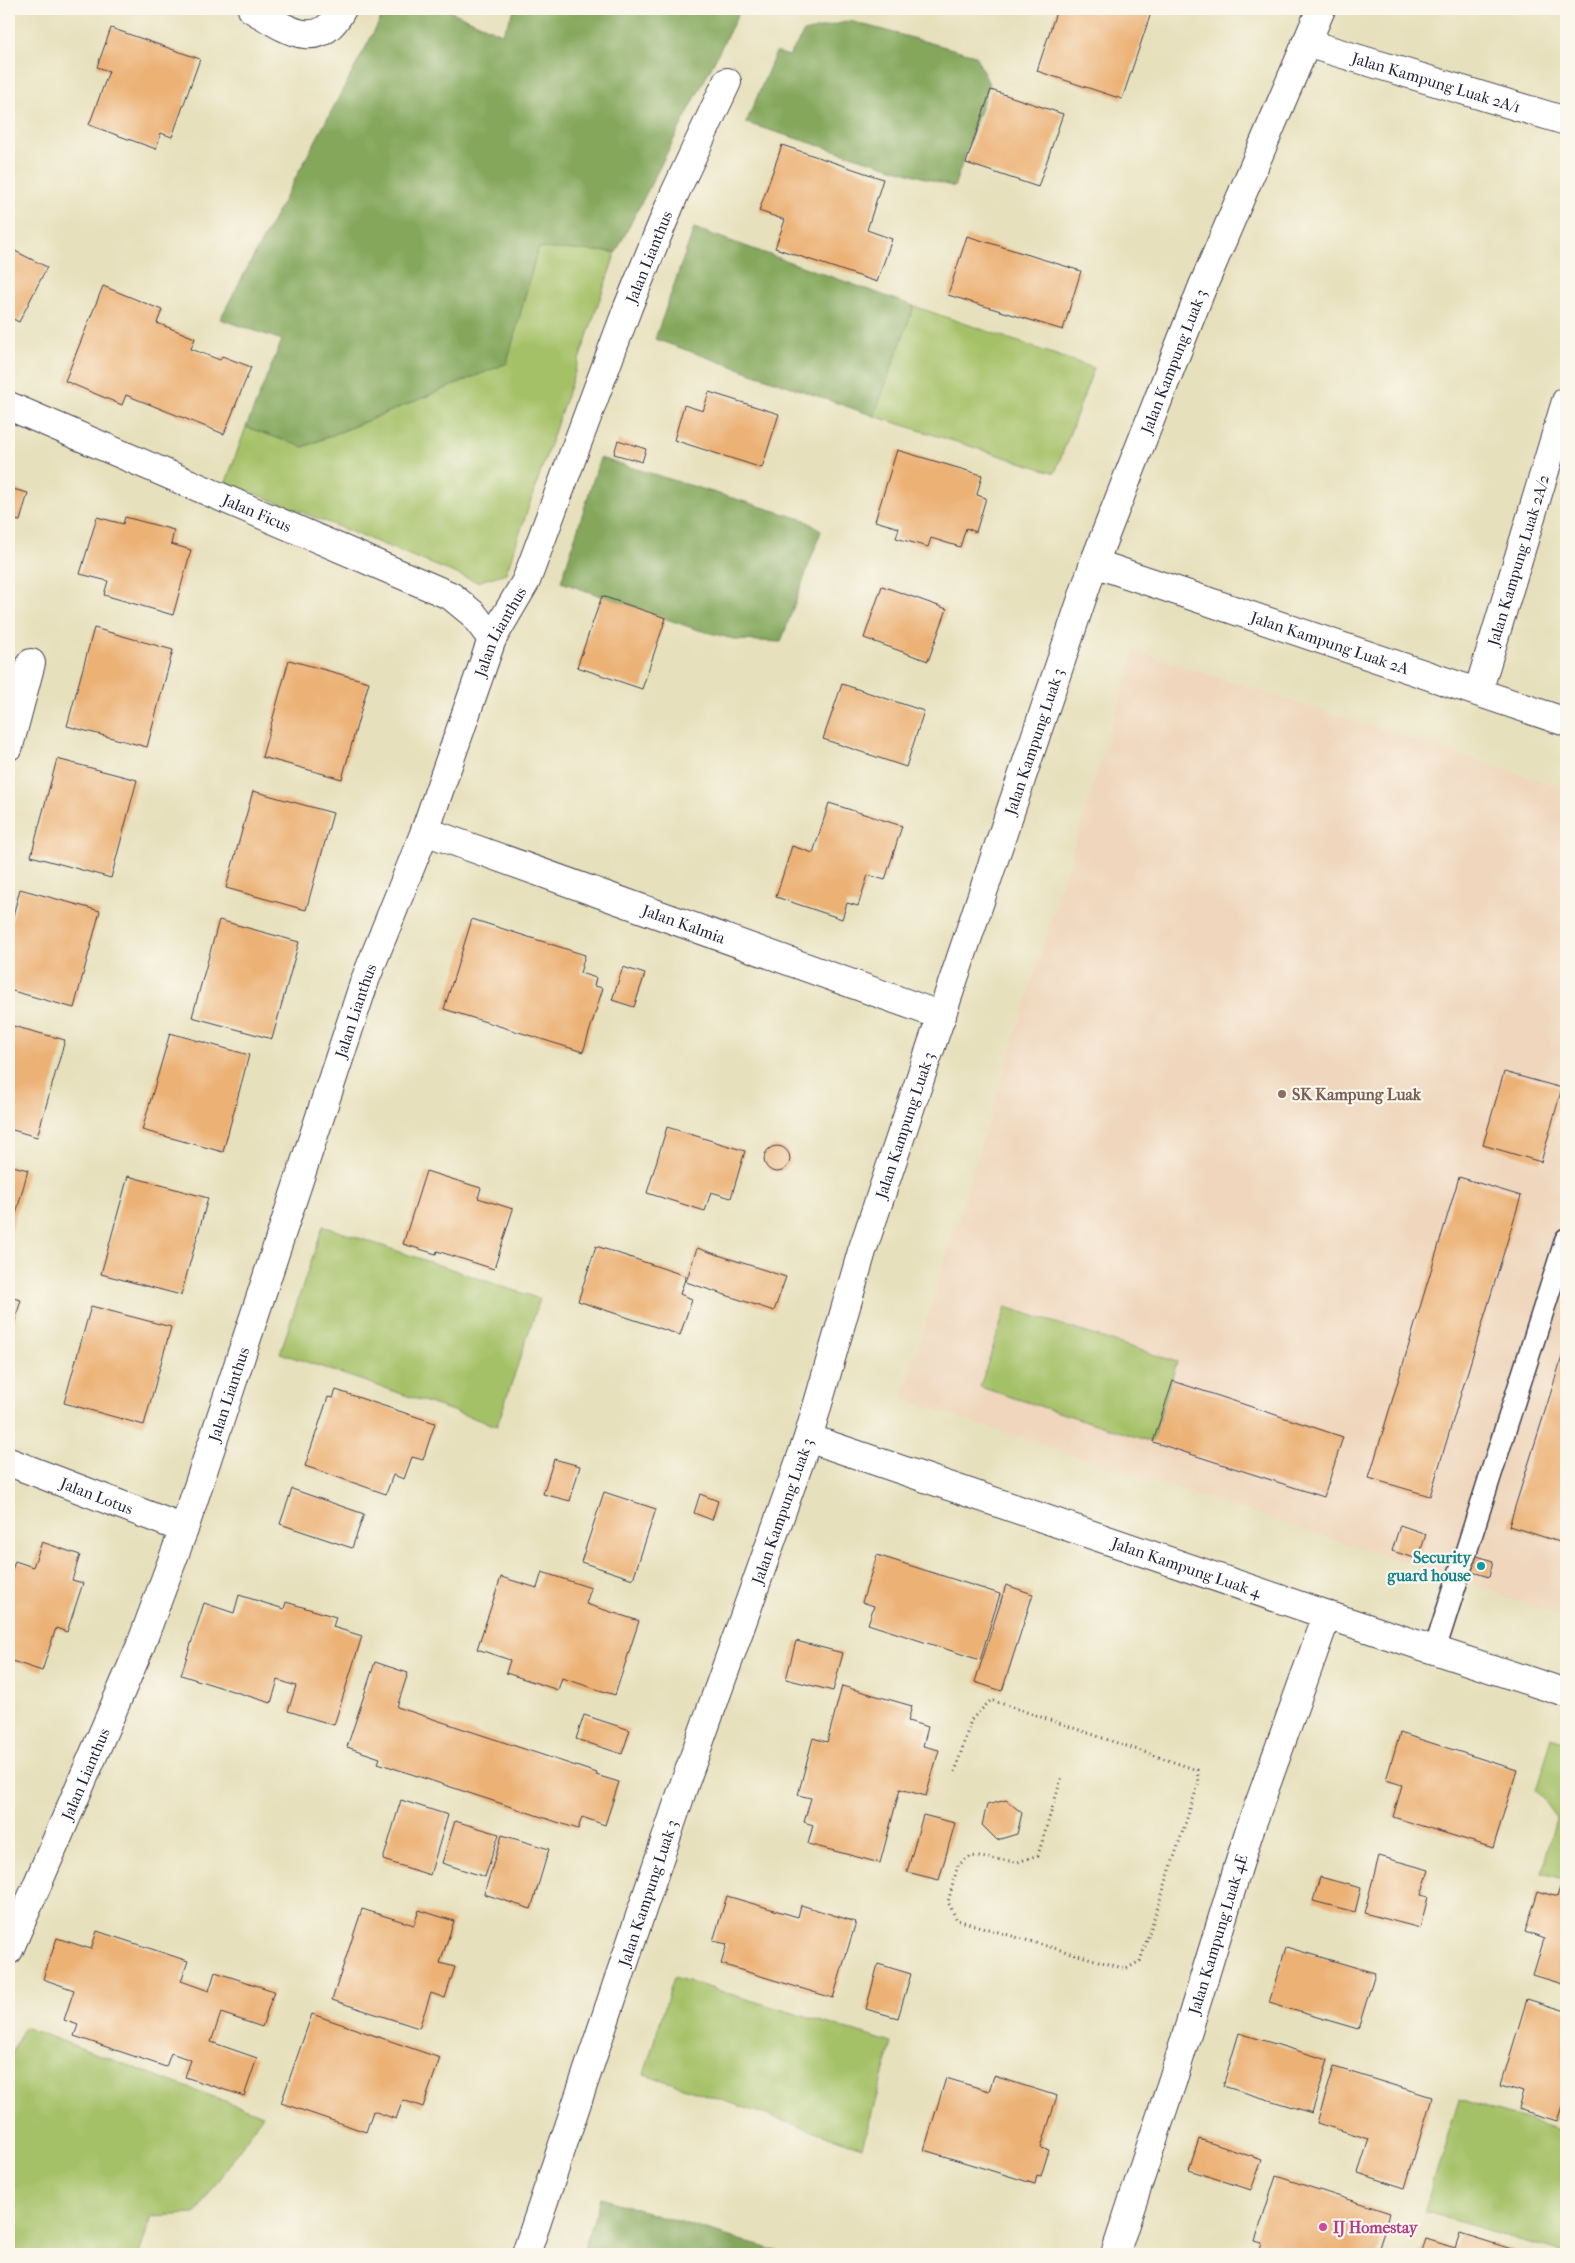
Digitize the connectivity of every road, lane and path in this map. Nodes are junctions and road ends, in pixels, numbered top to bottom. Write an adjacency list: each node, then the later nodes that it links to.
1 (252, 9): 2 (street)
2 (342, 9)
3 (1321, 9): 4 (street, Jalan Kampung Luak 3)
4 (1306, 43): 6 (street, Jalan Kampung Luak 2A/1); 9 (street, Jalan Kampung Luak 3)
5 (727, 82): 10 (street, Jalan Lianthus)
6 (1566, 121)
7 (1566, 401): 12 (street, Jalan Kampung Luak 2A/2)
8 (9, 406): 10 (street, Jalan Ficus)
9 (1094, 563): 12 (street, Jalan Kampung Luak 2A); 16 (street, Jalan Kampung Luak 3)
10 (492, 639): 15 (street, Jalan Lianthus)
11 (32, 664): 14 (street)
12 (1478, 692): 13 (street, Jalan Kampung Luak 2A)
13 (1566, 722)
14 (9, 746)
15 (425, 831): 16 (street, Jalan Kalmia); 20 (street, Jalan Lianthus)
16 (942, 1016): 18 (street, Jalan Kampung Luak 3)
17 (1566, 1239): 22 (lane)
18 (808, 1438): 21 (street, Jalan Kampung Luak 4); 27 (street, Jalan Kampung Luak 3)
19 (9, 1462): 20 (street, Jalan Lotus)
20 (184, 1529): 26 (street, Jalan Lianthus)
21 (1327, 1615): 22 (street, Jalan Kampung Luak 4); 28 (street, Jalan Kampung Luak 4E)
22 (1435, 1649): 23 (street, Jalan Kampung Luak 4)
23 (1566, 1693)
24 (955, 1772): 25 (path)
25 (1062, 1776)
26 (9, 1950)
27 (526, 2254)
28 (1115, 2254)

